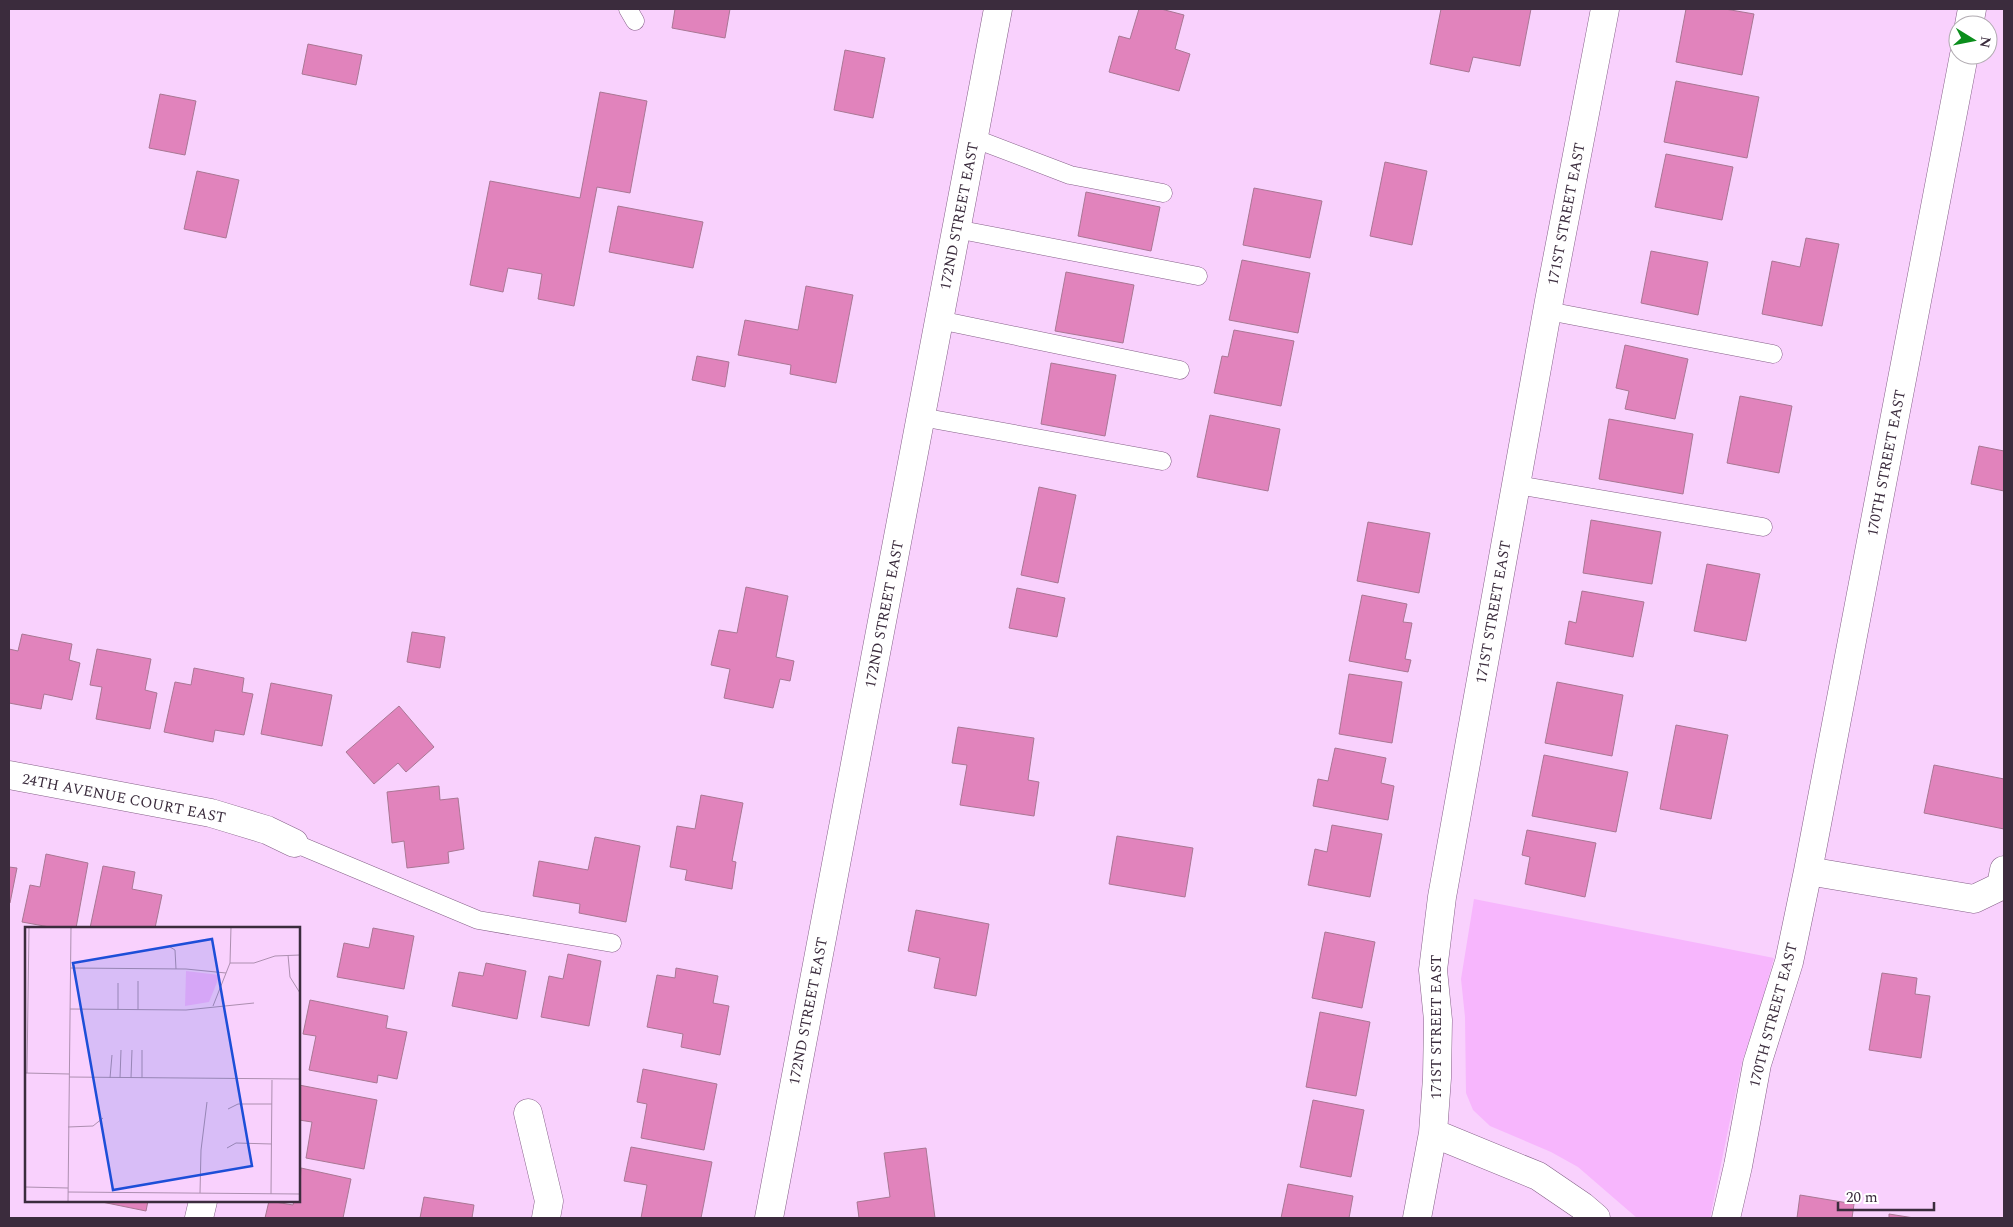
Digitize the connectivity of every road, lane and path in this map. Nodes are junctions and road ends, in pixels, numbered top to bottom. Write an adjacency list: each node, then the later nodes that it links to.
1 (998, 9): 4 (street, 172ND STREET EAST)
2 (1605, 9): 8 (street, 171ST STREET EAST)
3 (1962, 65): 19 (street, 170TH STREET EAST)
4 (973, 138): 5 (lane); 6 (street, 172ND STREET EAST)
5 (1163, 193)
6 (956, 229): 7 (lane); 9 (street, 172ND STREET EAST)
7 (1198, 276)
8 (1548, 311): 10 (lane); 14 (street, 171ST STREET EAST)
9 (939, 320): 11 (lane); 12 (street, 172ND STREET EAST)
10 (1773, 354)
11 (1180, 370)
12 (921, 418): 13 (lane); 26 (street, 172ND STREET EAST)
13 (1162, 461)
14 (1517, 485): 15 (lane); 22 (street, 171ST STREET EAST)
15 (1763, 527)
16 (9, 775): 17 (street, 24TH AVENUE COURT EAST)
17 (294, 843): 20 (lane)
18 (2004, 870): 19 (street)
19 (1808, 871): 29 (street, 170TH STREET EAST)
20 (612, 943)
21 (528, 1112): 25 (street)
22 (1433, 1133): 27 (street, 171ST STREET EAST); 28 (street)
23 (203, 1202): 24 (street)
24 (199, 1218)
25 (546, 1218)
26 (769, 1218)
27 (1417, 1218)
28 (1596, 1218)
29 (1726, 1218)

